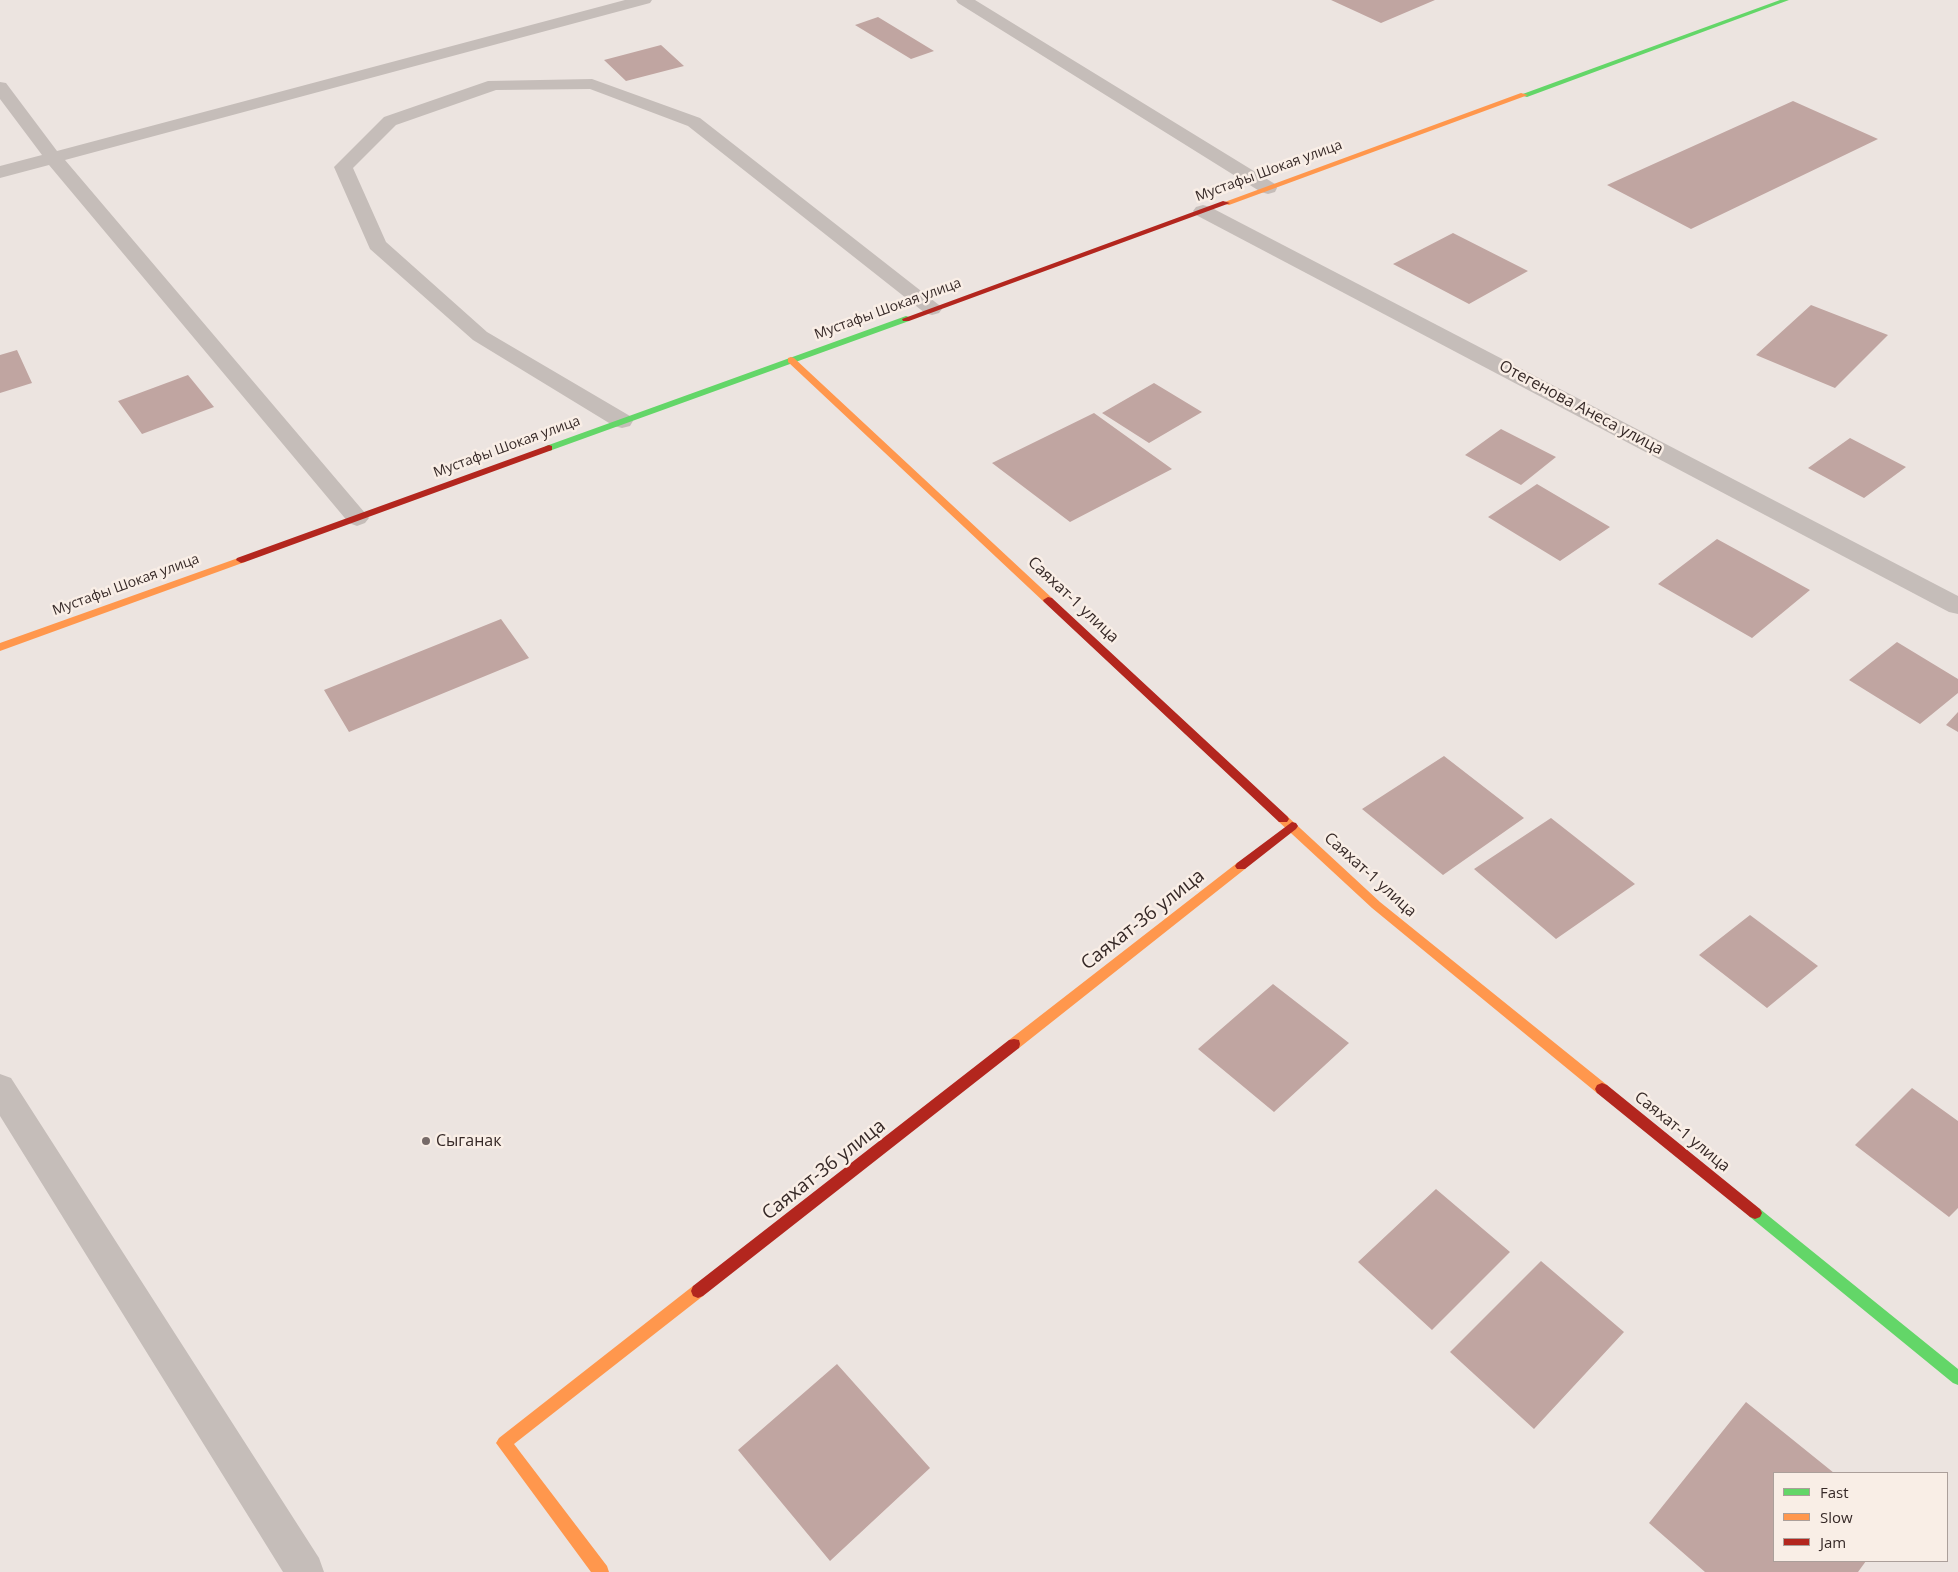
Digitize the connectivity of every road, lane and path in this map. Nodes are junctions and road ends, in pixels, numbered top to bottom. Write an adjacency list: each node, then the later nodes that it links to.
1 (644, 0): 5 (street)
2 (964, 0): 7 (street)
3 (1786, 0): 7 (street, Мустафы Шокая улица)
4 (0, 87): 5 (street)
5 (53, 158): 6 (street); 12 (street)
6 (0, 172)
7 (1268, 188): 8 (street, Мустафы Шокая улица)
8 (1203, 211): 9 (street, Мустафы Шокая улица); 13 (street, Отегенова Анеса улица)
9 (932, 309): 10 (street, Мустафы Шокая улица); 11 (street)
10 (791, 360): 11 (street, Мустафы Шокая улица); 15 (street, Саяхат-1 улица)
11 (622, 421): 12 (street, Мустафы Шокая улица)
12 (357, 518): 14 (street, Мустафы Шокая улица)
13 (1958, 606)
14 (0, 647)
15 (1292, 826): 17 (street, Саяхат-1 улица); 19 (street, Саяхат-36 улица)
16 (0, 1088): 18 (street)
17 (1958, 1378)
18 (305, 1572)
19 (601, 1572)

